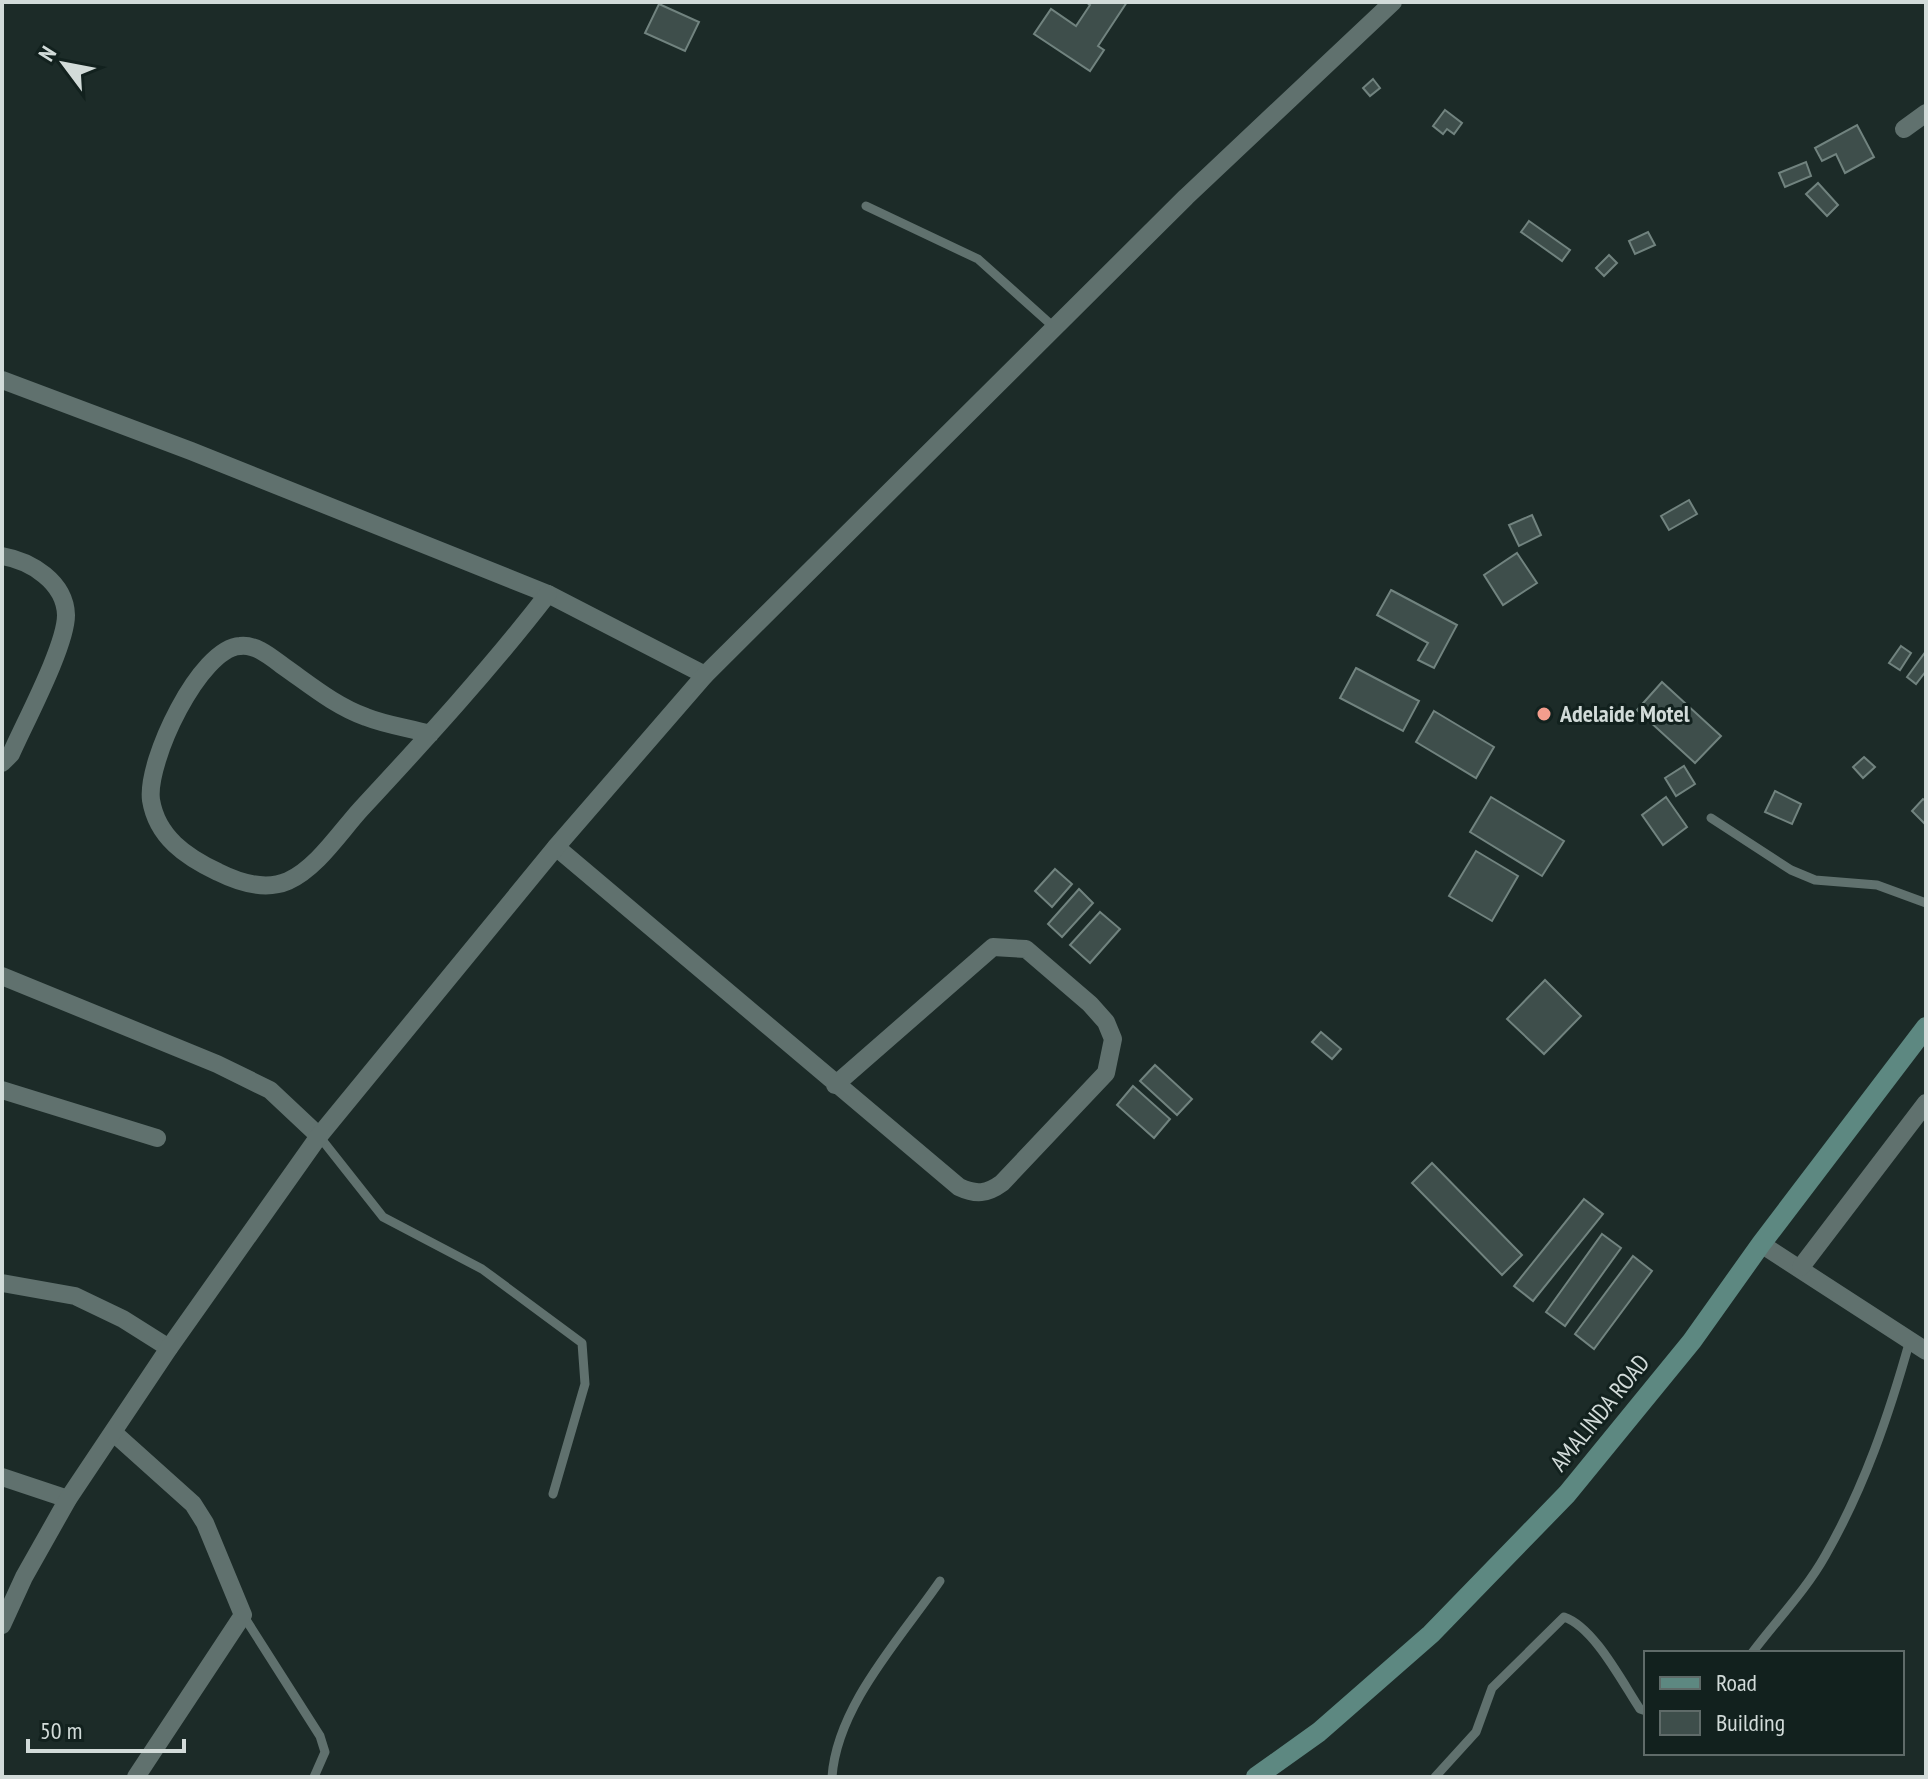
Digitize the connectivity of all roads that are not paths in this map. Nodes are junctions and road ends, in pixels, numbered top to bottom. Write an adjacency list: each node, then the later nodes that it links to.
1 (1393, 2): 5 (street)
2 (1926, 113): 3 (street)
3 (1904, 129)
4 (866, 206): 5 (lane)
5 (1056, 329): 9 (street)
6 (2, 380): 8 (street)
7 (2, 556): 11 (street)
8 (548, 594): 9 (street); 10 (street)
9 (705, 675): 13 (street)
10 (430, 734): 10 (street)
11 (2, 763)
12 (1711, 818): 14 (lane)
13 (556, 847): 17 (street); 20 (street)
14 (1926, 903)
15 (2, 976): 20 (street)
16 (1926, 1027): 22 (street, AMALINDA ROAD)
17 (835, 1085): 17 (street)
18 (2, 1090): 21 (street)
19 (1926, 1103): 23 (street)
20 (319, 1136): 26 (street); 30 (lane)
21 (157, 1138)
22 (1761, 1244): 23 (street); 40 (street, AMALINDA ROAD)
23 (1801, 1267): 25 (street)
24 (2, 1283): 26 (street)
25 (1910, 1340): 27 (street); 35 (lane)
26 (169, 1348): 28 (street)
27 (1926, 1351)
28 (115, 1434): 31 (street); 33 (street)
29 (2, 1477): 31 (street)
30 (553, 1494)
31 (68, 1499): 34 (street)
32 (940, 1581): 39 (lane)
33 (243, 1615): 37 (street); 38 (lane)
34 (2, 1625)
35 (1754, 1651)
36 (1644, 1710): 41 (lane)
37 (136, 1777)
38 (314, 1777)
39 (832, 1777)
40 (1256, 1777)
41 (1435, 1777)

